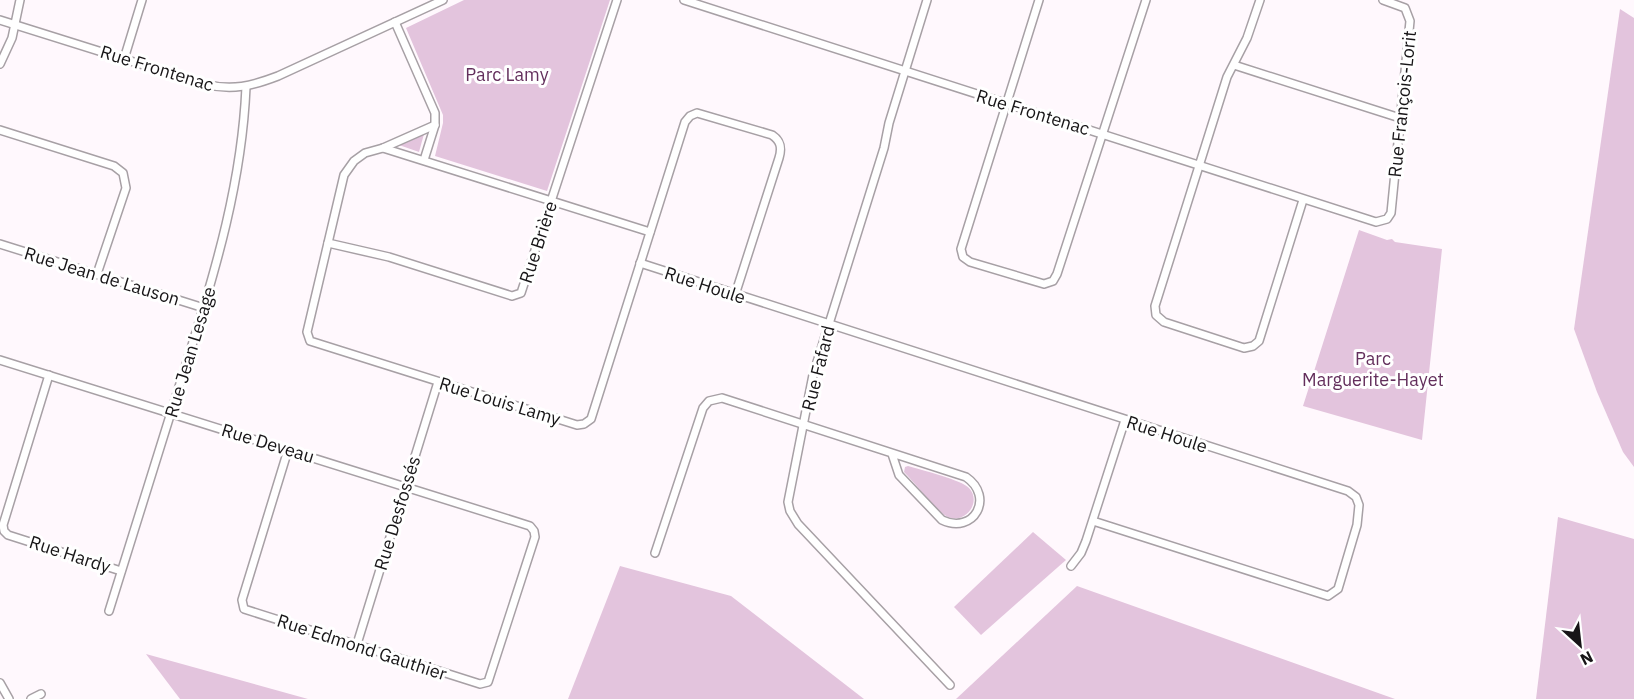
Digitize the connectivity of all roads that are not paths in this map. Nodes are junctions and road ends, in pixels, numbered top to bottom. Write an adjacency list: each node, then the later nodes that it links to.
1 (20, 0): 13 (street)
2 (142, 0): 14 (street)
3 (443, 0): 12 (street, Rue Frontenac)
4 (617, 0): 28 (street, Rue Brière)
5 (684, 0): 17 (street, Rue Frontenac)
6 (927, 0): 17 (street, Rue Fafard)
7 (1039, 0): 19 (street)
8 (1146, 0): 23 (street)
9 (1260, 0): 16 (street)
10 (1383, 0): 20 (street, Rue François-Lorit)
11 (0, 20): 13 (street, Rue Frontenac)
12 (395, 22): 18 (street, Rue Frontenac); 21 (street)
13 (14, 24): 14 (street, Rue Frontenac); 15 (street)
14 (124, 59): 18 (street, Rue Frontenac)
15 (0, 64)
16 (1234, 65): 20 (street); 26 (street)
17 (904, 72): 19 (street, Rue Frontenac); 37 (street, Rue Fafard)
18 (246, 87): 36 (street, Rue Jean Lesage)
19 (1006, 104): 23 (street, Rue Frontenac); 23 (street)
20 (1400, 118): 29 (street, Rue François-Lorit)
21 (435, 125): 24 (street, Rue Louis Lamy); 25 (street)
22 (0, 130): 34 (street)
23 (1103, 134): 26 (street, Rue Frontenac)
24 (383, 148): 25 (street); 31 (street, Rue Louis Lamy)
25 (424, 160): 28 (street)
26 (1198, 166): 27 (street, Rue Frontenac); 27 (street)
27 (1303, 200): 29 (street, Rue Frontenac)
28 (551, 201): 30 (street); 31 (street, Rue Brière)
29 (1383, 221)
30 (650, 232): 33 (street, Rue Louis Lamy); 35 (street, Rue Louis Lamy)
31 (328, 243): 40 (street, Rue Louis Lamy)
32 (0, 244): 34 (street, Rue Jean de Lauson)
33 (640, 263): 35 (street, Rue Houle); 40 (street, Rue Louis Lamy)
34 (97, 274): 36 (street, Rue Jean de Lauson)
35 (735, 294): 37 (street, Rue Houle)
36 (204, 308): 41 (street, Rue Jean Lesage)
37 (829, 324): 42 (street, Rue Houle); 43 (street, Rue Fafard)
38 (0, 360): 39 (street, Rue Deveau)
39 (49, 375): 41 (street, Rue Deveau); 51 (street, Rue Hardy)
40 (438, 382): 46 (street, Rue Desfossés)
41 (171, 413): 44 (street, Rue Deveau); 51 (street, Rue Jean Lesage)
42 (1125, 420): 47 (street); 47 (street, Rue Houle)
43 (804, 424): 45 (street); 49 (street); 55 (street, Rue Fafard)
44 (288, 450): 46 (street, Rue Deveau); 53 (street, Rue Edmond Gauthier)
45 (892, 454): 45 (street)
46 (406, 486): 48 (street, Rue Deveau); 53 (street, Rue Desfossés)
47 (1093, 521): 50 (street)
48 (534, 531): 53 (street, Rue Edmond Gauthier)
49 (656, 553)
50 (1071, 566)
51 (121, 571): 52 (street, Rue Jean Lesage)
52 (109, 611)
53 (357, 644)
54 (0, 683): 57 (street)
55 (950, 685)
56 (41, 694): 58 (street)
57 (9, 699)
58 (31, 699)

